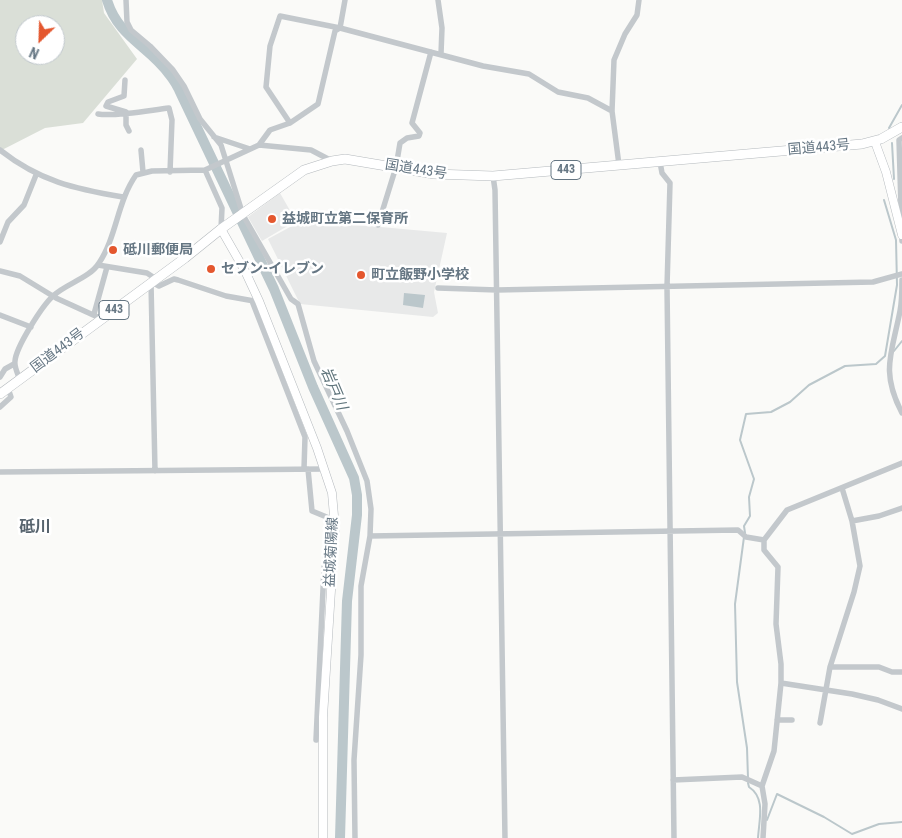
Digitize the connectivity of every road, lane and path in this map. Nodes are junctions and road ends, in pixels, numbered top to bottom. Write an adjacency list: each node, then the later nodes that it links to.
1 (345, 0): 5 (street)
2 (438, 0): 7 (street)
3 (639, 0): 9 (street)
4 (126, 3): 15 (street)
5 (340, 28): 6 (street); 12 (street); 12 (street)
6 (431, 52): 7 (street); 26 (street)
7 (441, 54): 9 (street)
8 (125, 80): 10 (street)
9 (612, 111): 25 (street)
10 (126, 112): 11 (street); 14 (street); 29 (street)
11 (98, 114)
12 (290, 123): 18 (street)
13 (902, 127): 17 (highway, 国道443号 / 443)
14 (129, 130)
15 (214, 137): 19 (street); 22 (street)
16 (902, 138): 36 (street)
17 (875, 142): 24 (highway, 国道443号 / 443); 36 (main road)
18 (259, 145): 19 (street); 23 (street)
19 (250, 149): 22 (street)
20 (0, 150): 30 (street)
21 (141, 150): 28 (street)
22 (224, 160): 27 (street); 33 (street)
23 (332, 161): 26 (highway, 国道443号 / 443); 33 (highway, 国道443号 / 443)
24 (660, 162): 25 (highway, 国道443号 / 443); 44 (street)
25 (619, 165): 31 (highway, 国道443号 / 443)
26 (396, 167): 31 (highway, 国道443号 / 443); 34 (street)
27 (205, 170): 29 (street); 35 (street)
28 (143, 172): 29 (street); 32 (street)
29 (170, 172)
30 (36, 175): 32 (street); 38 (street)
31 (493, 176): 46 (street)
32 (123, 198): 39 (street)
33 (243, 214): 35 (highway, 国道443号 / 443); 70 (street)
34 (378, 225)
35 (224, 227): 43 (highway, 国道443号 / 443); 48 (main road, 益城菊陽線)
36 (902, 235): 37 (street)
37 (902, 241)
38 (0, 242)
39 (98, 265): 40 (street); 47 (street)
40 (108, 267): 43 (street); 51 (street)
41 (0, 271): 47 (street)
42 (899, 276): 44 (street); 49 (street)
43 (153, 281): 48 (street); 51 (highway, 国道443号 / 443); 63 (street)
44 (668, 287): 46 (street); 68 (street)
45 (438, 288): 46 (street)
46 (497, 290): 69 (street)
47 (53, 296): 51 (street); 52 (street)
48 (255, 301): 61 (street); 62 (main road, 益城菊陽線)
49 (901, 310): 59 (street)
50 (0, 315): 52 (street)
51 (98, 316): 55 (highway, 国道443号 / 443)
52 (31, 327): 53 (street)
53 (14, 364): 54 (street); 55 (street)
54 (0, 377)
55 (20, 380): 56 (highway, 国道443号 / 443)
56 (8, 388): 57 (highway, 国道443号 / 443); 58 (street)
57 (0, 394)
58 (0, 407)
59 (902, 413)
60 (902, 463): 65 (street)
61 (306, 469): 62 (street); 63 (street); 80 (street)
62 (324, 469): 83 (main road, 益城菊陽線)
63 (154, 471): 64 (street)
64 (0, 472)
65 (842, 488): 67 (street); 71 (street)
66 (902, 508): 67 (street)
67 (852, 521): 72 (street)
68 (670, 531): 69 (street); 71 (street); 81 (street)
69 (499, 535): 70 (street); 85 (street)
70 (370, 536): 84 (street)
71 (764, 540): 74 (street)
72 (830, 667): 73 (street); 75 (street)
73 (902, 672)
74 (781, 683): 75 (street); 77 (street)
75 (825, 690): 76 (street); 79 (street)
76 (902, 709)
77 (777, 720): 78 (street); 82 (street)
78 (792, 720)
79 (820, 723)
80 (316, 740)
81 (673, 780): 82 (street); 86 (street)
82 (762, 786): 87 (street)
83 (323, 838)
84 (355, 838)
85 (505, 838)
86 (674, 838)
87 (763, 838)

